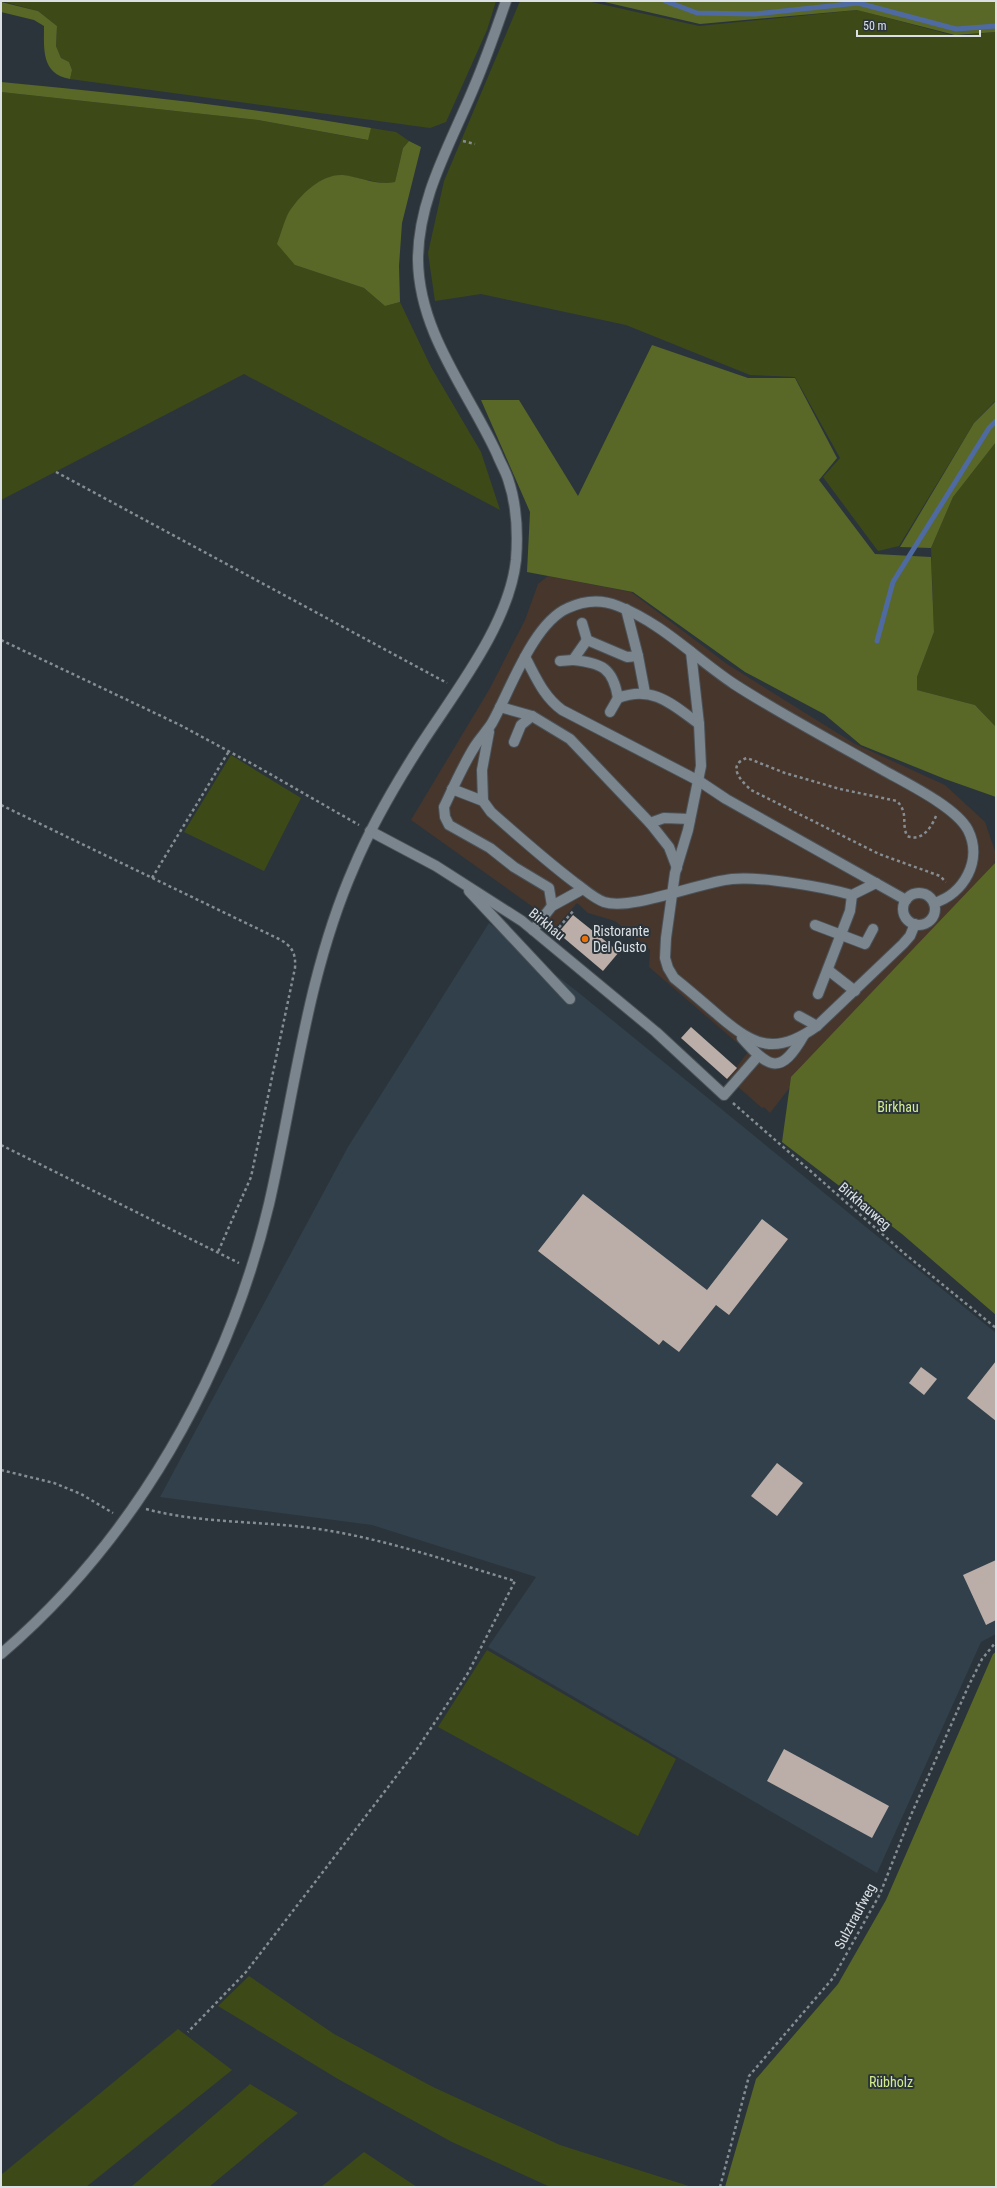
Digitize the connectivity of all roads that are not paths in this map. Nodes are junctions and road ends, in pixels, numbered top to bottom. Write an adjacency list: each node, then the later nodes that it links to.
1 (506, 1): 23 (street)
2 (626, 609): 5 (street); 6 (street); 7 (street)
3 (582, 623): 4 (street)
4 (587, 640): 6 (street); 8 (street)
5 (691, 652): 15 (street); 31 (street)
6 (638, 656): 10 (street)
7 (525, 657): 12 (street); 18 (street)
8 (573, 660): 9 (street); 11 (street)
9 (560, 661)
10 (645, 693): 11 (street); 15 (street)
11 (618, 698): 13 (street)
12 (500, 707): 14 (street); 16 (street)
13 (610, 712)
14 (532, 716): 17 (street); 22 (street)
15 (699, 724): 18 (street)
16 (491, 725): 19 (street); 20 (street)
17 (514, 742)
18 (699, 781): 21 (street); 26 (street)
19 (452, 789): 20 (street); 32 (street)
20 (483, 801): 27 (street)
21 (690, 819): 22 (street); 24 (street)
22 (650, 823): 24 (street)
23 (370, 831): 25 (street, Birkhau); 49 (street)
24 (677, 868): 28 (street)
25 (458, 880): 36 (street, Birkhau); 41 (street)
26 (876, 883): 29 (street); 30 (street)
27 (583, 889): 28 (street); 32 (street)
28 (673, 893): 29 (street); 43 (street)
29 (852, 895): 37 (street)
30 (906, 900): 31 (street); 33 (street)
31 (934, 903): 33 (street)
32 (552, 906): 36 (street)
33 (915, 924): 39 (street)
34 (815, 925): 37 (street)
35 (872, 929): 37 (street)
36 (533, 930): 48 (street, Birkhau)
37 (841, 934): 38 (street)
38 (828, 970): 39 (street); 40 (street)
39 (855, 991): 45 (street)
40 (818, 994)
41 (570, 999)
42 (720, 1003): 43 (street)
43 (713, 1011): 46 (street)
44 (799, 1016): 45 (street)
45 (817, 1026): 47 (street)
46 (739, 1033): 47 (street); 48 (street)
47 (804, 1035): 48 (street)
48 (758, 1056)
49 (1, 1654)

